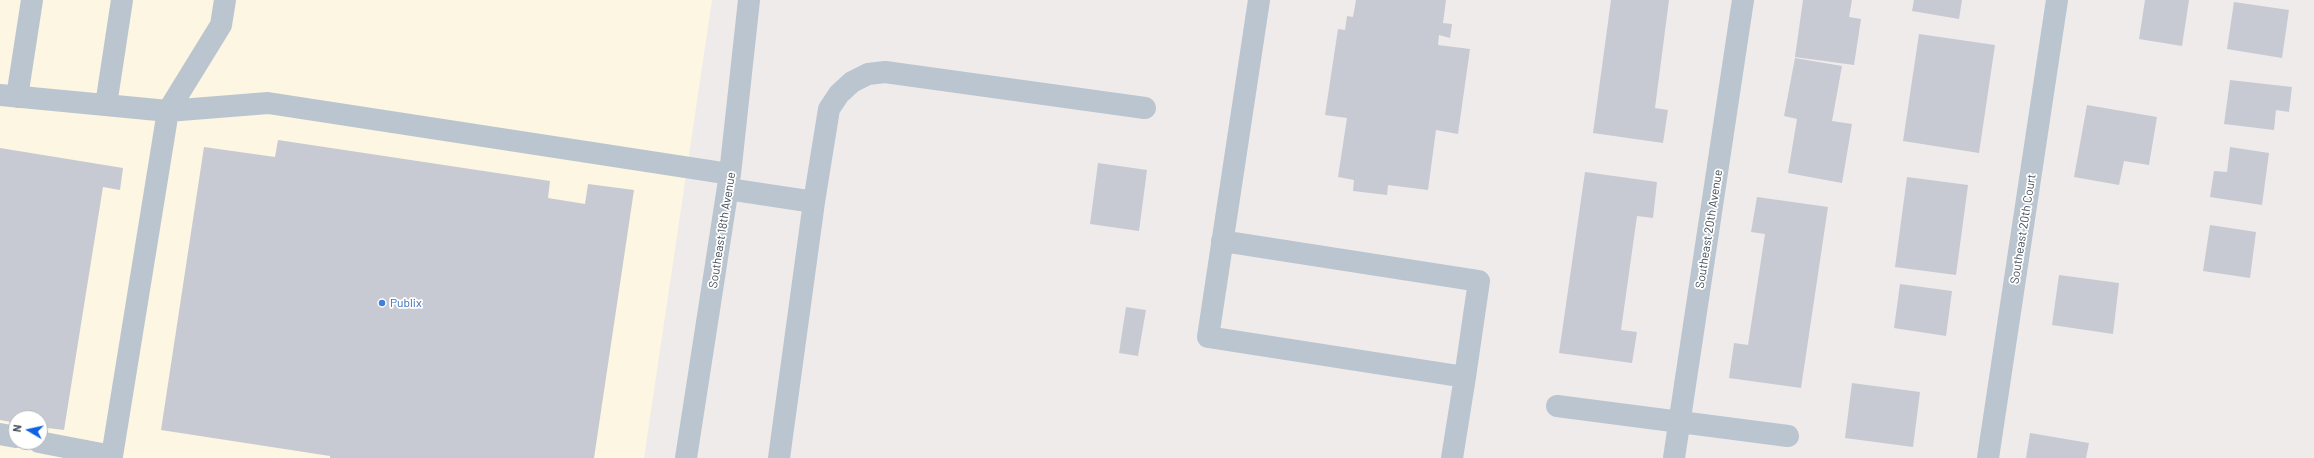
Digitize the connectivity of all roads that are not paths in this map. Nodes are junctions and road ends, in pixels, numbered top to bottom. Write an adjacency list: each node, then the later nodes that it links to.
1 (32, 0): 8 (street)
2 (122, 0): 9 (street)
3 (225, 0): 11 (street)
4 (749, 0): 12 (street, Southeast 18th Avenue)
5 (1259, 0): 14 (street)
6 (1743, 0): 17 (street, Southeast 20th Avenue)
7 (2057, 0): 25 (street, Southeast 20th Court)
8 (8, 96): 9 (street)
9 (106, 105): 11 (street)
10 (1145, 108): 13 (street)
11 (168, 111): 12 (street); 20 (street)
12 (729, 182): 13 (street); 21 (street, Southeast 18th Avenue)
13 (814, 202): 22 (street)
14 (1222, 241): 15 (street); 15 (street)
15 (1465, 377): 23 (street)
16 (1557, 406): 17 (street)
17 (1680, 422): 18 (street); 24 (street, Southeast 20th Avenue)
18 (1788, 436)
19 (48, 444): 20 (street)
20 (115, 457)
21 (686, 458)
22 (779, 458)
23 (1452, 458)
24 (1674, 458)
25 (1988, 458)

